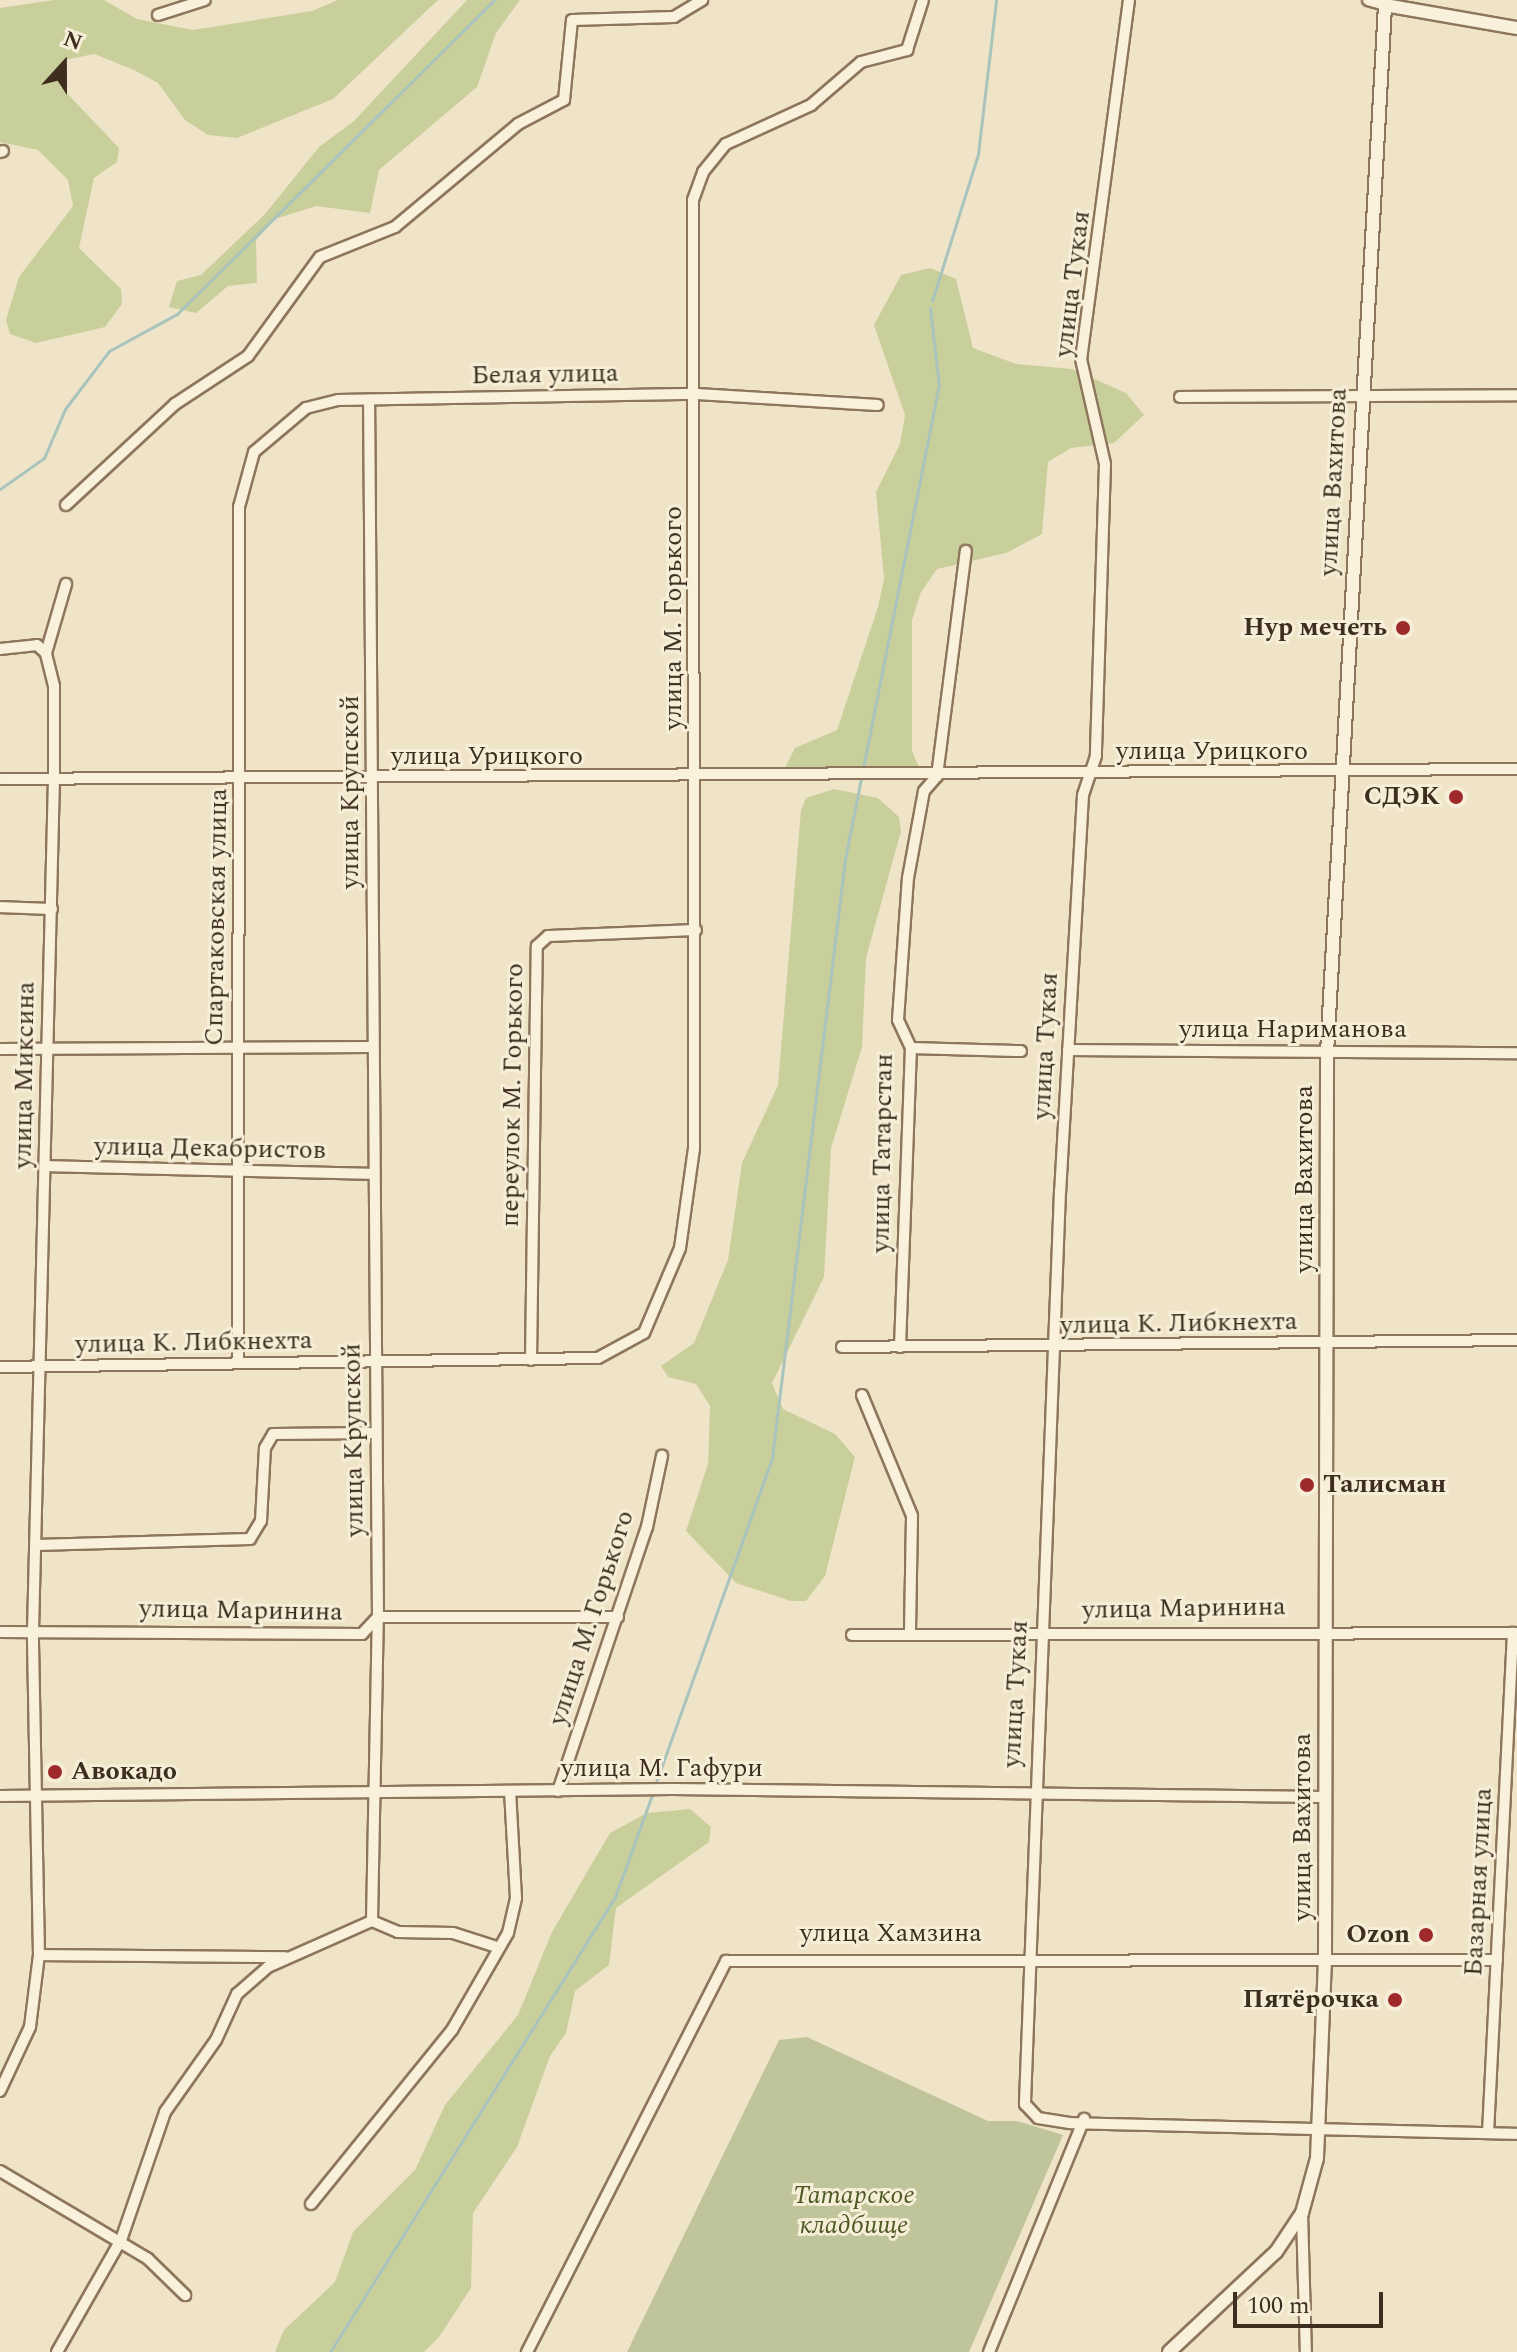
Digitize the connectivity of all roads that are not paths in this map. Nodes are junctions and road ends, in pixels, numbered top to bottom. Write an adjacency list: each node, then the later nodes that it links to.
1 (205, 0): 7 (street)
2 (702, 0): 16 (street)
3 (923, 0): 9 (street, улица М. Горького)
4 (1129, 0): 22 (street, улица Тукая)
5 (1368, 0): 6 (street)
6 (1385, 5): 8 (street); 12 (street, улица Вахитова)
7 (158, 15)
8 (1517, 28)
9 (697, 394): 13 (street, Белая улица); 14 (street, Белая улица); 28 (street, улица М. Горького)
10 (1517, 395): 12 (street)
11 (1180, 397): 12 (street)
12 (1361, 398): 23 (street, улица Вахитова)
13 (369, 400): 15 (street, Белая улица); 27 (street, улица Крупской)
14 (878, 405)
15 (244, 473): 29 (street, Спартаковская улица)
16 (66, 505)
17 (966, 551): 24 (street, улица Татарстан)
18 (66, 584): 20 (street, улица Миксина)
19 (0, 649): 20 (street)
20 (46, 653): 26 (street, улица Миксина)
21 (1517, 769): 23 (street, улица Урицкого)
22 (1085, 774): 23 (street, улица Урицкого); 24 (street, улица Урицкого); 38 (street, улица Тукая)
23 (1341, 774): 40 (street, улица Вахитова)
24 (937, 776): 28 (street, улица Урицкого); 34 (street, улица Татарстан)
25 (0, 779): 26 (street, улица Урицкого)
26 (54, 779): 29 (street, улица Урицкого); 31 (street, улица Миксина)
27 (374, 779): 28 (street, улица Урицкого); 29 (street, улица Урицкого); 33 (street, улица Крупской)
28 (695, 779): 32 (street, улица М. Горького)
29 (243, 780): 36 (street, Спартаковская улица)
30 (0, 907): 31 (street)
31 (52, 909): 37 (street, улица Миксина)
32 (696, 930): 47 (street, улица М. Горького); 51 (street, переулок М. Горького)
33 (371, 1047): 36 (street); 44 (street, улица Крупской)
34 (911, 1048): 39 (street); 49 (street, улица Татарстан)
35 (0, 1049): 37 (street)
36 (236, 1049): 37 (street); 43 (street, Спартаковская улица)
37 (45, 1050): 42 (street, улица Миксина)
38 (1068, 1050): 40 (street, улица Нариманова); 50 (street, улица Тукая)
39 (1021, 1051)
40 (1327, 1053): 41 (street, улица Нариманова); 46 (street, улица Вахитова)
41 (1517, 1053)
42 (46, 1166): 43 (street, улица Декабристов); 55 (street, улица Миксина)
43 (235, 1172): 44 (street, улица Декабристов); 53 (street, Спартаковская улица)
44 (373, 1174): 52 (street, улица Крупской)
45 (1517, 1340): 46 (street, улица К. Либкнехта)
46 (1327, 1343): 50 (street, улица К. Либкнехта); 62 (street, улица Вахитова)
47 (626, 1347): 51 (street, улица К. Либкнехта)
48 (842, 1347): 49 (street, улица К. Либкнехта)
49 (900, 1347): 50 (street, улица К. Либкнехта)
50 (1053, 1348): 65 (street, улица Тукая)
51 (531, 1360): 52 (street, улица К. Либкнехта)
52 (374, 1362): 53 (street, улица К. Либкнехта); 57 (street, улица Крупской)
53 (238, 1363): 55 (street, улица К. Либкнехта)
54 (0, 1367): 55 (street, улица К. Либкнехта)
55 (38, 1368): 59 (street, улица Миксина)
56 (862, 1395): 67 (street)
57 (376, 1433): 59 (street); 60 (street, улица Крупской)
58 (662, 1456): 61 (street, улица М. Горького)
59 (36, 1545): 63 (street, улица Миксина)
60 (378, 1617): 61 (street, улица Маринина); 63 (street, улица Маринина); 71 (street, улица Крупской)
61 (618, 1617): 69 (street, улица М. Горького)
62 (1326, 1629): 65 (street, улица Маринина); 66 (street, улица Маринина); 75 (street, улица Вахитова)
63 (33, 1631): 64 (street, улица Маринина); 74 (street, улица Миксина)
64 (0, 1632)
65 (1041, 1632): 67 (street, улица Маринина); 72 (street, улица Тукая)
66 (1515, 1633): 82 (street, Базарная улица)
67 (910, 1634): 68 (street, улица Маринина)
68 (852, 1635)
69 (558, 1791): 70 (street, улица М. Гафури); 72 (street, улица М. Гафури)
70 (510, 1792): 71 (street, улица М. Гафури); 77 (street)
71 (372, 1793): 74 (street, улица М. Гафури); 76 (street, улица Крупской)
72 (1032, 1793): 75 (street, улица М. Гафури); 79 (street, улица Тукая)
73 (0, 1796): 74 (street, улица М. Гафури)
74 (32, 1796): 78 (street, улица Миксина)
75 (1324, 1797): 81 (street, улица Вахитова)
76 (372, 1921): 77 (street); 80 (street)
77 (497, 1947): 89 (street)
78 (39, 1955): 80 (street); 83 (street, улица Миксина)
79 (1027, 1956): 81 (street, улица Хамзина); 84 (street, улица Тукая); 94 (street, улица Хамзина)
80 (289, 1957): 91 (street)
81 (1325, 1958): 82 (street, улица Хамзина); 85 (street, улица Вахитова)
82 (1497, 1960): 86 (street, Базарная улица)
83 (0, 2091)
84 (1084, 2119): 85 (street); 95 (street)
85 (1319, 2126): 86 (street); 90 (street, улица Вахитова)
86 (1488, 2133): 87 (street)
87 (1517, 2134)
88 (0, 2171): 91 (street)
89 (311, 2204)
90 (1302, 2213): 96 (street); 97 (street, улица Вахитова)
91 (121, 2240): 92 (street); 93 (street)
92 (185, 2295)
93 (57, 2352)
94 (527, 2352)
95 (989, 2352)
96 (1169, 2352)
97 (1306, 2352)

